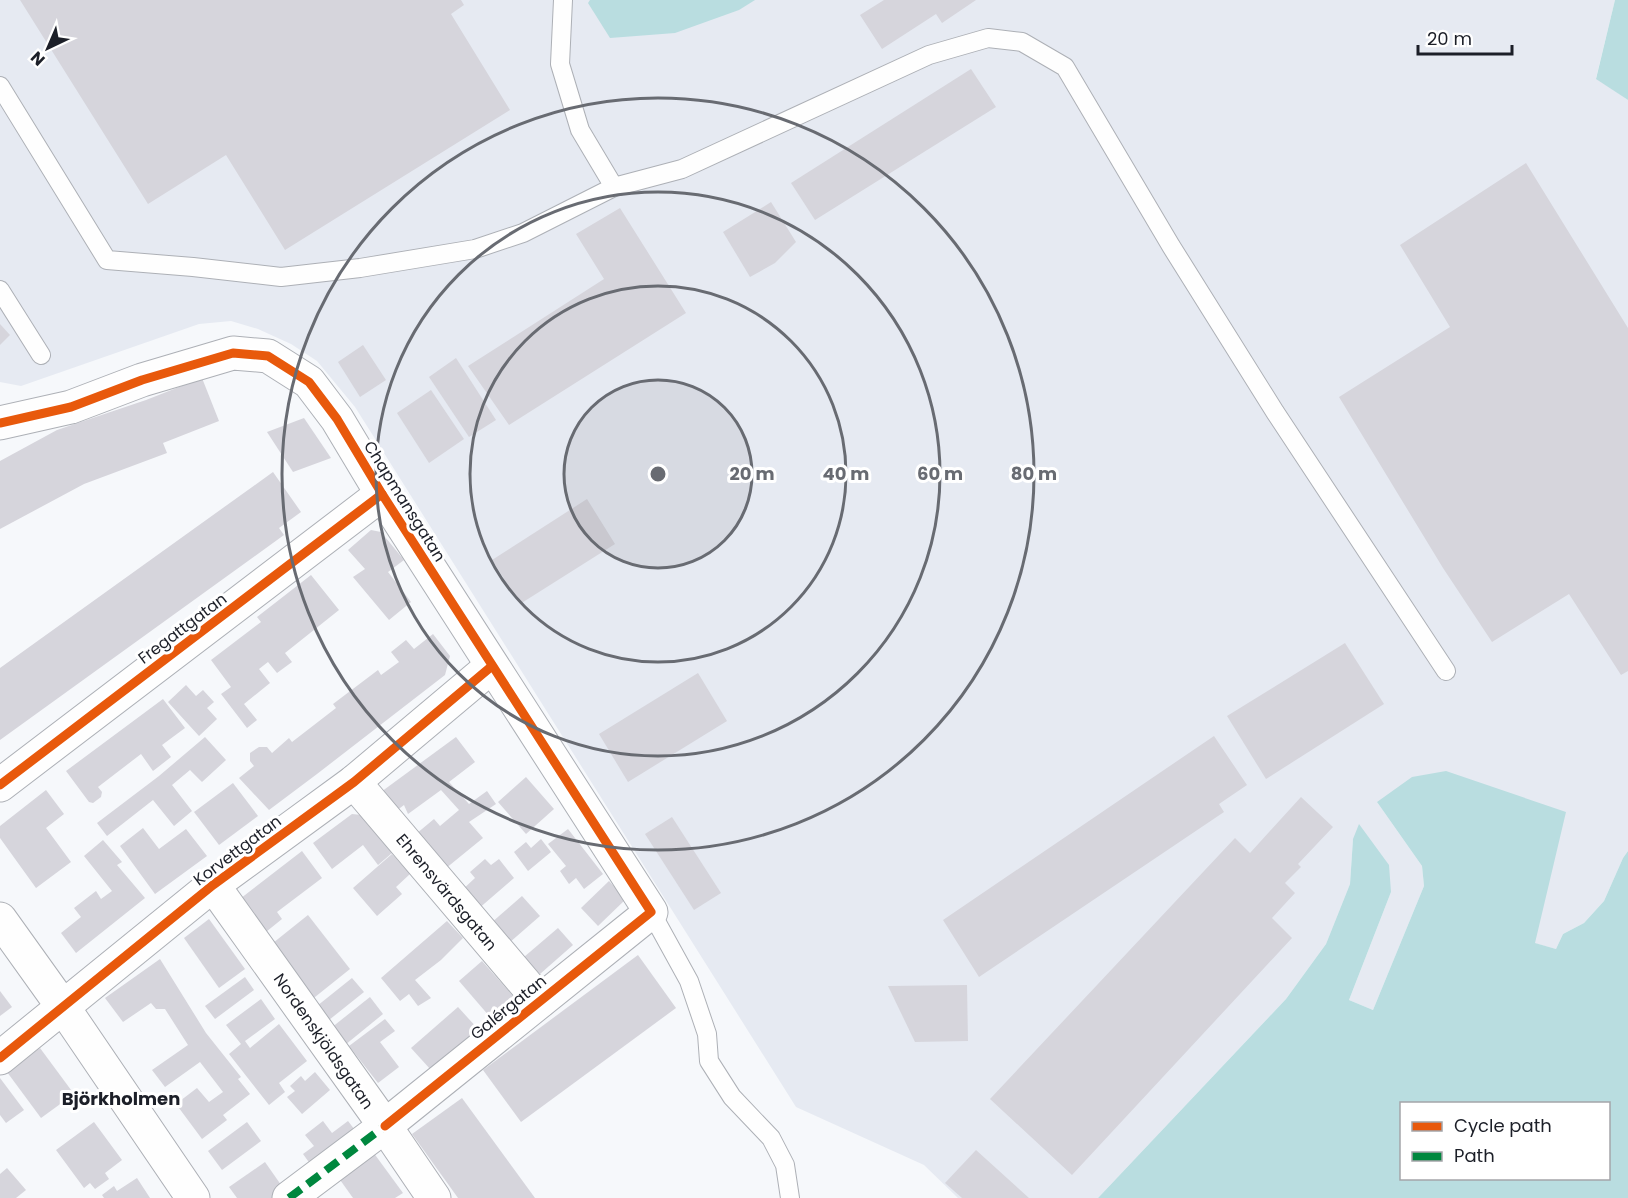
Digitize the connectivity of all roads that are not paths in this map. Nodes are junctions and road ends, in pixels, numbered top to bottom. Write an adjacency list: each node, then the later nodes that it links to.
1 (563, 0): 3 (lane)
2 (0, 86): 3 (lane)
3 (614, 187): 9 (lane)
4 (0, 290): 5 (lane)
5 (41, 355)
6 (0, 423): 7 (street, Chapmansgatan)
7 (382, 494): 8 (street, Chapmansgatan); 11 (street, Fregattgatan)
8 (492, 666): 10 (street, Korvettgatan); 13 (street, Chapmansgatan)
9 (1446, 671)
10 (354, 782): 12 (street, Korvettgatan); 15 (street, Ehrensvärdsgatan)
11 (0, 785)
12 (213, 885): 16 (street, Korvettgatan); 18 (street, Nordenskjöldsgatan)
13 (651, 912): 15 (street, Galérgatan); 22 (lane)
14 (0, 919): 16 (street)
15 (540, 1001): 18 (street, Galérgatan)
16 (63, 1007): 17 (street, Korvettgatan); 19 (street)
17 (0, 1058)
18 (385, 1126): 20 (street, Galérgatan); 21 (street, Nordenskjöldsgatan)
19 (193, 1198)
20 (289, 1198)
21 (434, 1198)
22 (790, 1198)

